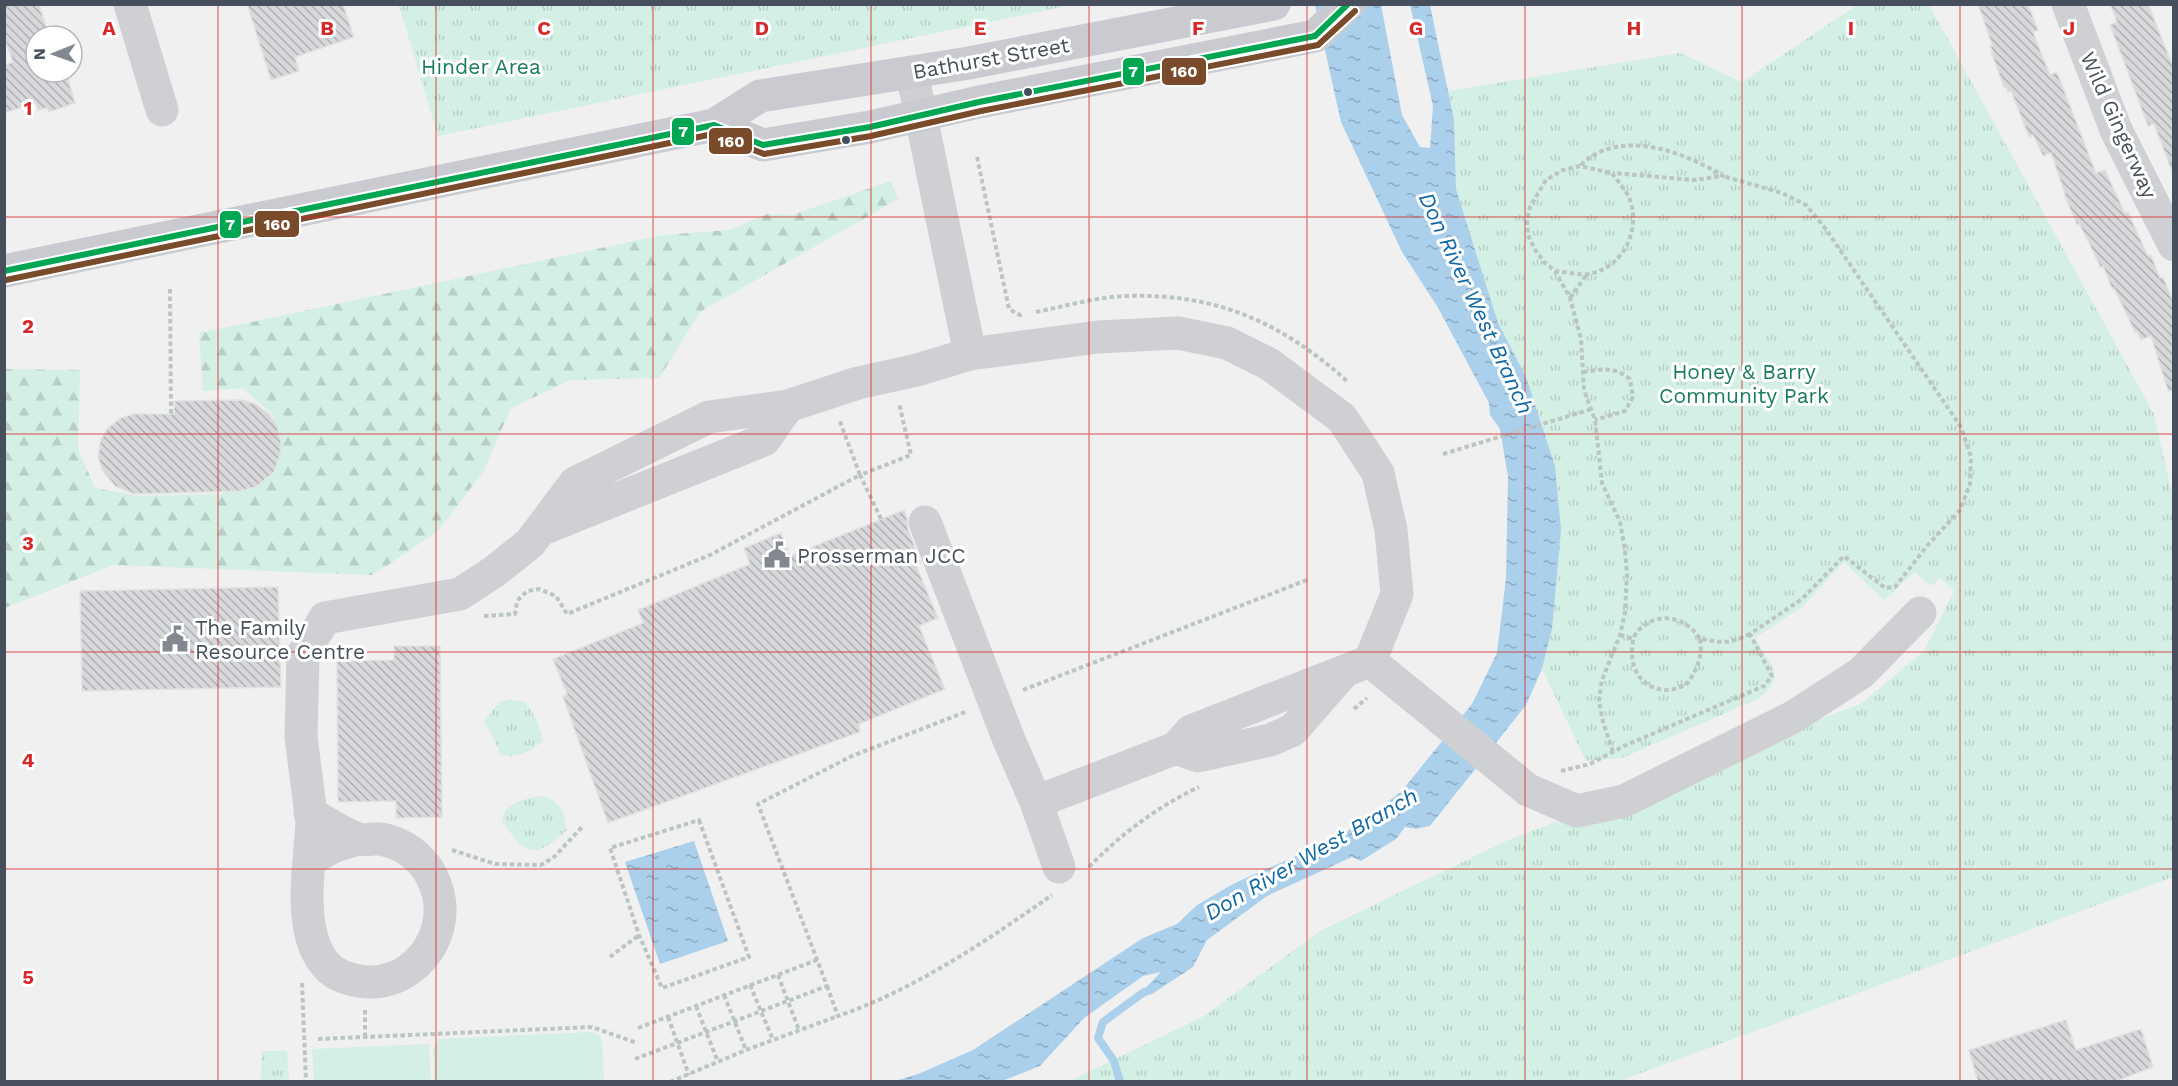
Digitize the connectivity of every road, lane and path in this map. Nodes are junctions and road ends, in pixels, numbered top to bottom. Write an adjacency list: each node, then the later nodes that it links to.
1 (130, 4): 7 (street)
2 (1274, 4): 5 (main road, Bathurst Street)
3 (1349, 4): 8 (main road, Bathurst Street)
4 (2068, 4): 14 (street, Wild Gingerway)
5 (1228, 9): 6 (main road, Bathurst Street)
6 (912, 73): 8 (street); 9 (main road, Bathurst Street)
7 (162, 110)
8 (920, 116): 9 (main road, Bathurst Street); 22 (street)
9 (714, 125): 15 (main road, Bathurst Street)
10 (976, 157): 21 (path)
11 (1580, 166): 12 (path); 13 (path); 16 (path)
12 (1612, 173): 13 (path); 17 (path)
13 (1723, 176): 38 (path)
14 (2174, 245)
15 (4, 271)
16 (1555, 271): 17 (path); 19 (path)
17 (1587, 274): 19 (path)
18 (170, 289): 28 (path)
19 (1570, 298): 23 (path)
20 (1033, 313): 25 (path)
21 (1026, 314)
22 (970, 354): 24 (street); 41 (street)
23 (1583, 372): 27 (path); 29 (path)
24 (893, 375): 26 (street); 31 (path)
25 (1349, 383)
26 (829, 393): 31 (path); 48 (street)
27 (1592, 409): 29 (path); 30 (path)
28 (171, 414)
29 (1595, 420): 37 (path)
30 (1443, 454)
31 (860, 476): 32 (path); 36 (path)
32 (881, 519)
33 (925, 522): 42 (street)
34 (1307, 580): 42 (path)
35 (1920, 613): 41 (street, bridge)
36 (478, 616)
37 (1620, 634): 39 (path); 44 (path)
38 (1750, 634): 40 (path); 44 (path)
39 (1634, 639): 40 (path); 40 (path)
40 (1700, 639)
41 (1367, 669): 43 (path); 47 (street)
42 (994, 701): 47 (street); 56 (path)
43 (1349, 714)
44 (1613, 752): 45 (path)
45 (1559, 771)
46 (1207, 784): 53 (path)
47 (1036, 802): 53 (street)
48 (310, 813): 50 (street); 52 (street)
49 (582, 826): 51 (path)
50 (358, 839): 52 (street); 52 (street)
51 (444, 850)
52 (309, 860)
53 (1068, 876): 66 (path)
54 (639, 935): 54 (path); 55 (path)
55 (610, 957)
56 (817, 960): 57 (path); 60 (path)
57 (778, 975): 59 (path); 62 (path)
58 (301, 980): 81 (path)
59 (750, 985): 61 (path); 65 (path)
60 (827, 986): 62 (path); 66 (path)
61 (724, 995): 63 (path); 68 (path)
62 (788, 1001): 65 (path); 70 (path)
63 (696, 1006): 67 (path); 71 (path)
64 (364, 1008): 72 (path)
65 (761, 1011): 68 (path); 74 (path)
66 (838, 1016): 70 (path)
67 (668, 1017): 69 (path); 76 (path)
68 (734, 1022): 71 (path); 77 (path)
69 (638, 1028)
70 (799, 1030): 74 (path)
71 (707, 1032): 76 (path); 79 (path)
72 (365, 1036): 73 (path); 75 (path)
73 (318, 1039)
74 (773, 1040): 77 (path)
75 (637, 1043)
76 (677, 1043): 78 (path); 80 (path)
77 (747, 1050): 79 (path)
78 (635, 1059)
79 (718, 1062): 80 (path)
80 (689, 1075): 82 (path)
81 (306, 1082)
82 (670, 1082)

